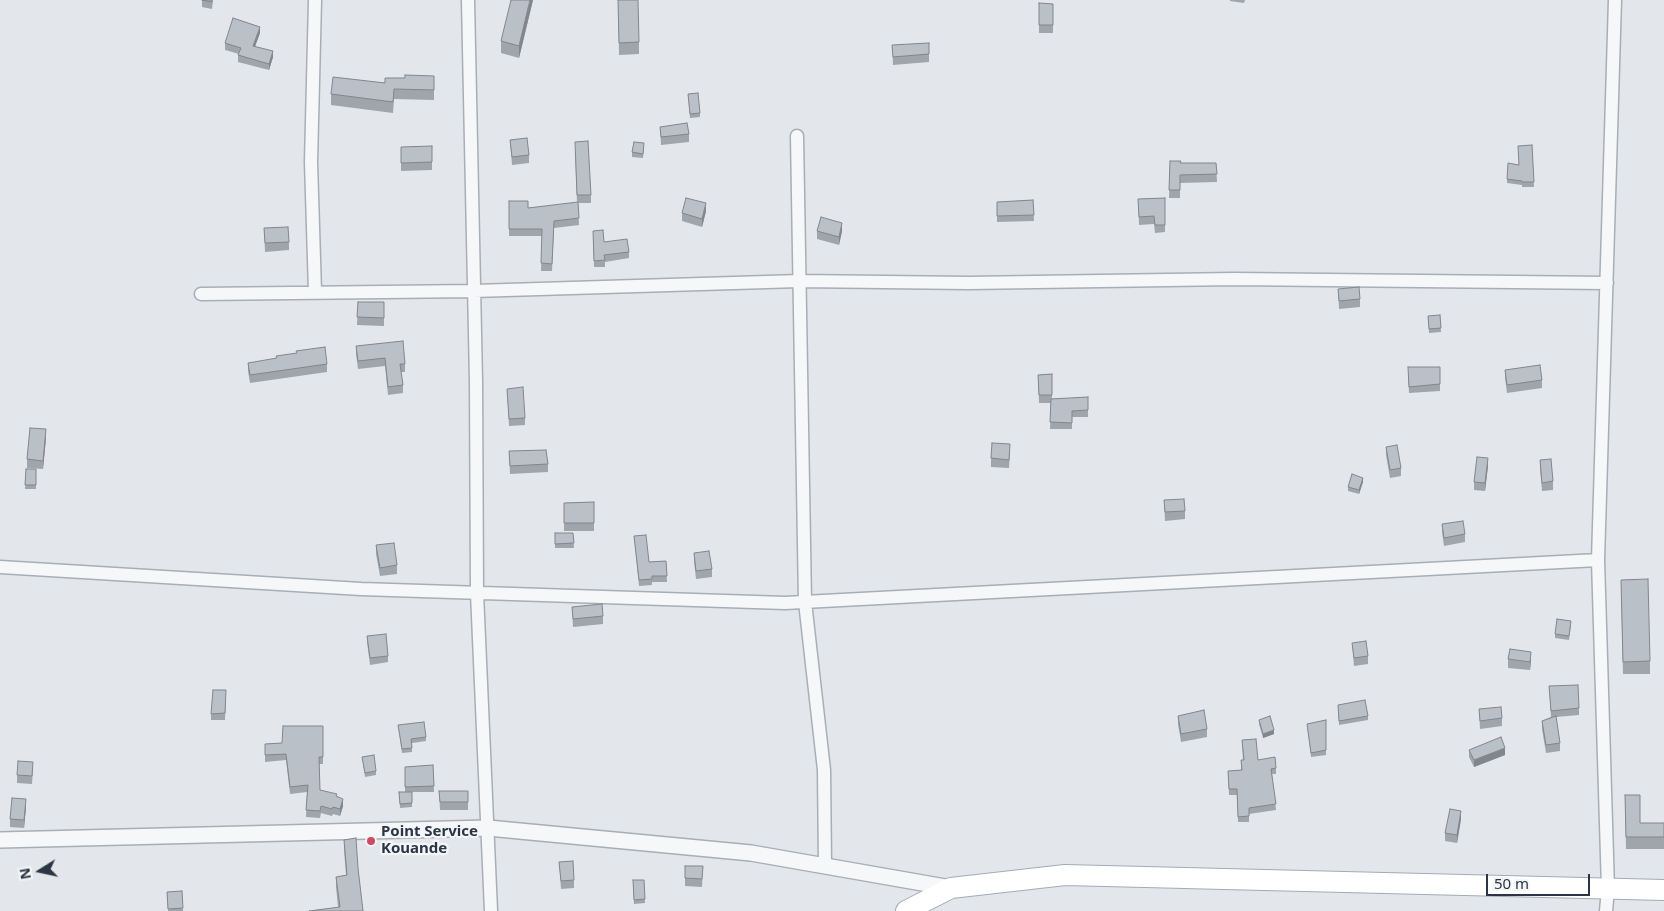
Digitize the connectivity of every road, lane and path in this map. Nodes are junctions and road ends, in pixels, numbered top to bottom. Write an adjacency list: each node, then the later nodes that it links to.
1 (315, 0): 8 (street)
2 (468, 0): 7 (street)
3 (1615, 0): 6 (street)
4 (797, 136): 5 (street)
5 (799, 281): 6 (street); 7 (street); 13 (street)
6 (1607, 283): 10 (street)
7 (474, 291): 8 (street); 12 (street)
8 (315, 292): 9 (street)
9 (201, 294)
10 (1598, 560): 13 (street); 18 (street)
11 (0, 567): 12 (street)
12 (477, 593): 13 (street); 14 (street)
13 (805, 602): 16 (street)
14 (488, 828): 15 (street); 16 (street); 20 (street)
15 (0, 840)
16 (825, 866): 17 (street)
17 (951, 888): 18 (main road); 21 (main road)
18 (1608, 889): 19 (main road); 22 (street)
19 (1664, 890)
20 (492, 911)
21 (906, 911)
22 (1606, 911)

